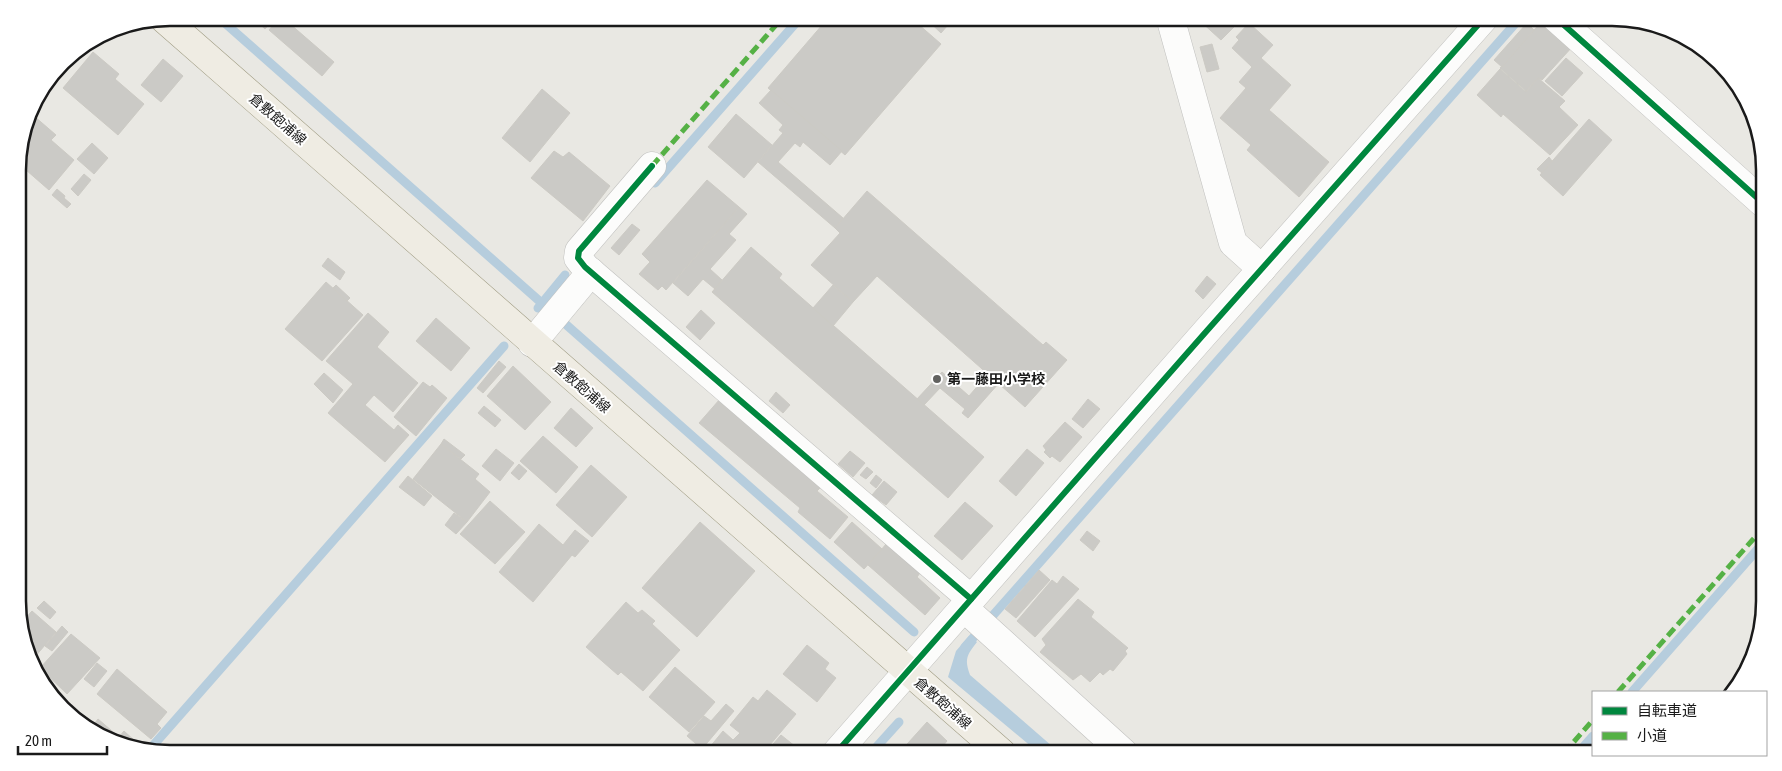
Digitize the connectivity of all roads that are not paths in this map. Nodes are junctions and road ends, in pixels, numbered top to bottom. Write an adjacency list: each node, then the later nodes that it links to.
1 (172, 26): 9 (main road, 倉敷飽浦線)
2 (1172, 26): 7 (street)
3 (1478, 26): 7 (street)
4 (1564, 26): 6 (street)
5 (652, 166): 8 (street)
6 (1756, 197)
7 (1262, 269): 10 (street)
8 (591, 272): 9 (street); 10 (street)
9 (532, 343): 11 (main road, 倉敷飽浦線)
10 (976, 615): 11 (street); 13 (street)
11 (908, 672): 12 (main road, 倉敷飽浦線); 14 (street)
12 (992, 744)
13 (1115, 744)
14 (844, 745)

